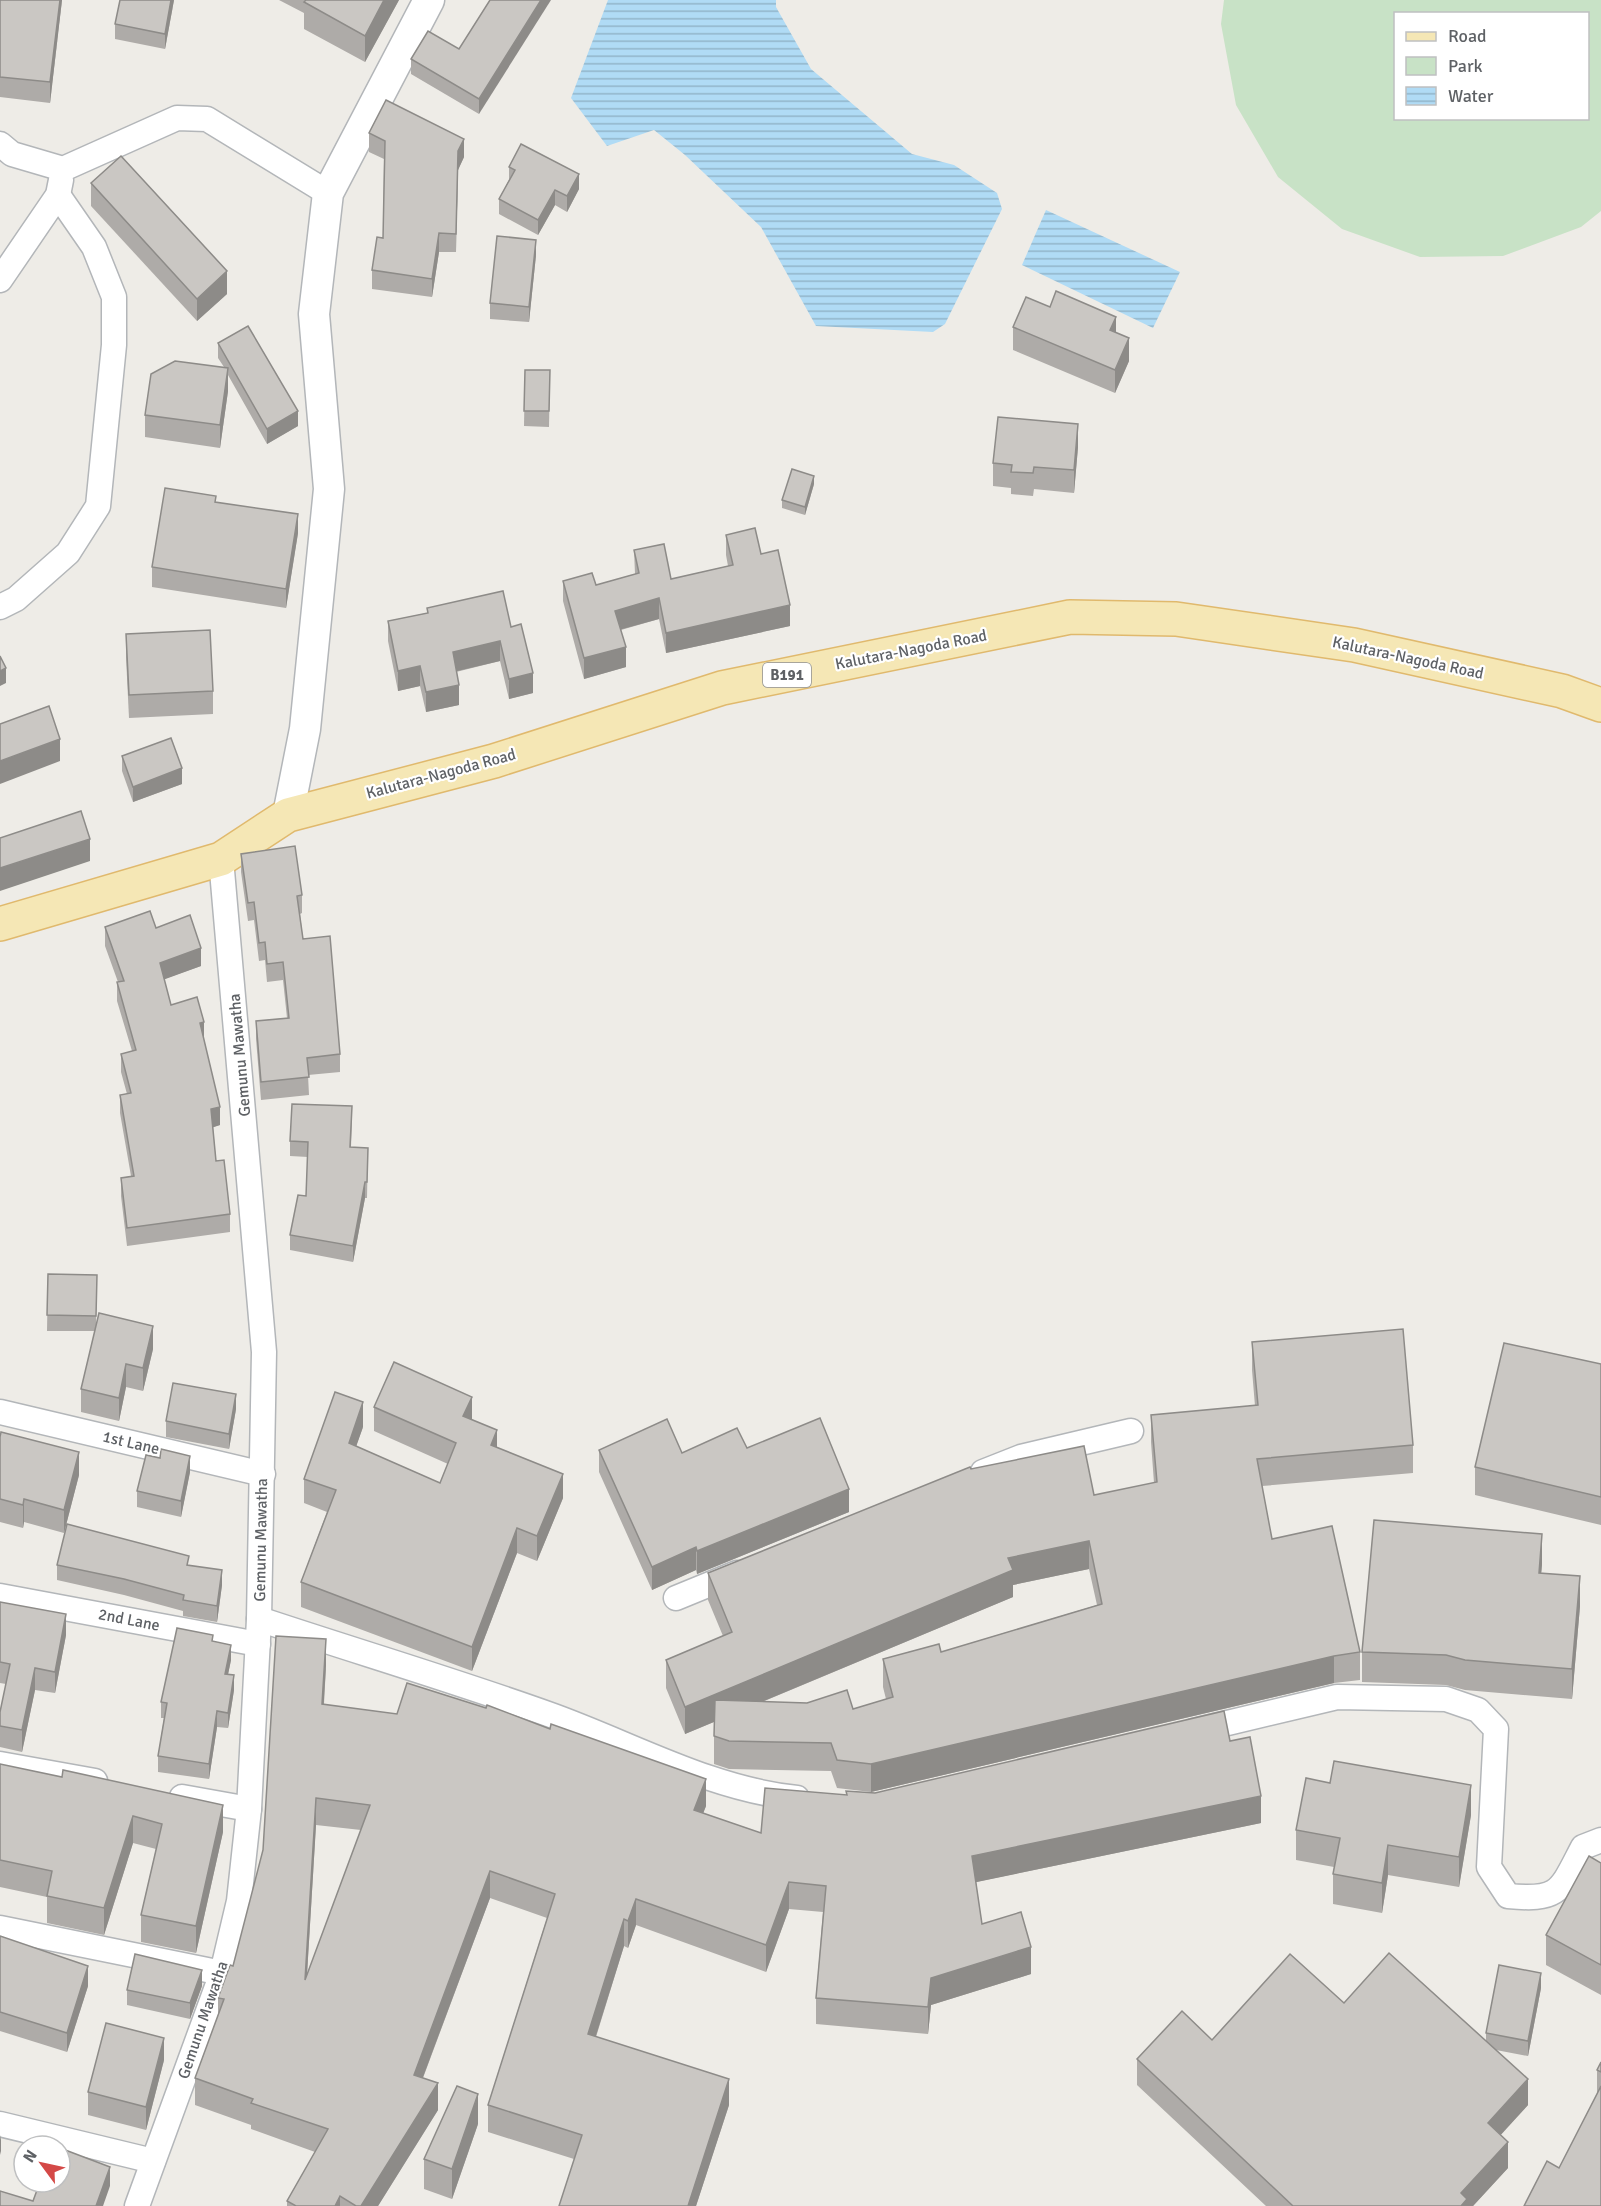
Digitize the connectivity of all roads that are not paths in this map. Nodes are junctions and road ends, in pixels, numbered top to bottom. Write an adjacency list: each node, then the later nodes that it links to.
1 (429, 0): 4 (street)
2 (0, 144): 3 (street)
3 (63, 169): 4 (street); 5 (street)
4 (327, 193): 9 (street)
5 (58, 195): 6 (street); 7 (street)
6 (0, 280)
7 (0, 607)
8 (1601, 705): 9 (main road, Kalutara-Nagoda Road / B191)
9 (288, 815): 10 (main road, Kalutara-Nagoda Road / B191)
10 (221, 859): 11 (main road, Kalutara-Nagoda Road / B191); 14 (street, Gemunu Mawatha)
11 (0, 924)
12 (0, 1412): 14 (street, 1st Lane)
13 (1131, 1431): 15 (street)
14 (263, 1474): 19 (street, Gemunu Mawatha)
15 (967, 1479)
16 (762, 1563): 18 (street)
17 (0, 1596): 20 (street, 2nd Lane)
18 (676, 1598)
19 (259, 1619): 20 (street, Gemunu Mawatha); 25 (street)
20 (258, 1644): 26 (street, Gemunu Mawatha)
21 (1174, 1735): 27 (street)
22 (0, 1764): 23 (street)
23 (113, 1784)
24 (158, 1792): 26 (street)
25 (817, 1800)
26 (249, 1809): 29 (street, Gemunu Mawatha)
27 (1601, 1840)
28 (0, 1928): 29 (street)
29 (222, 1973): 31 (street, Gemunu Mawatha)
30 (0, 2124): 31 (street)
31 (153, 2161): 32 (street, Gemunu Mawatha)
32 (137, 2206)

